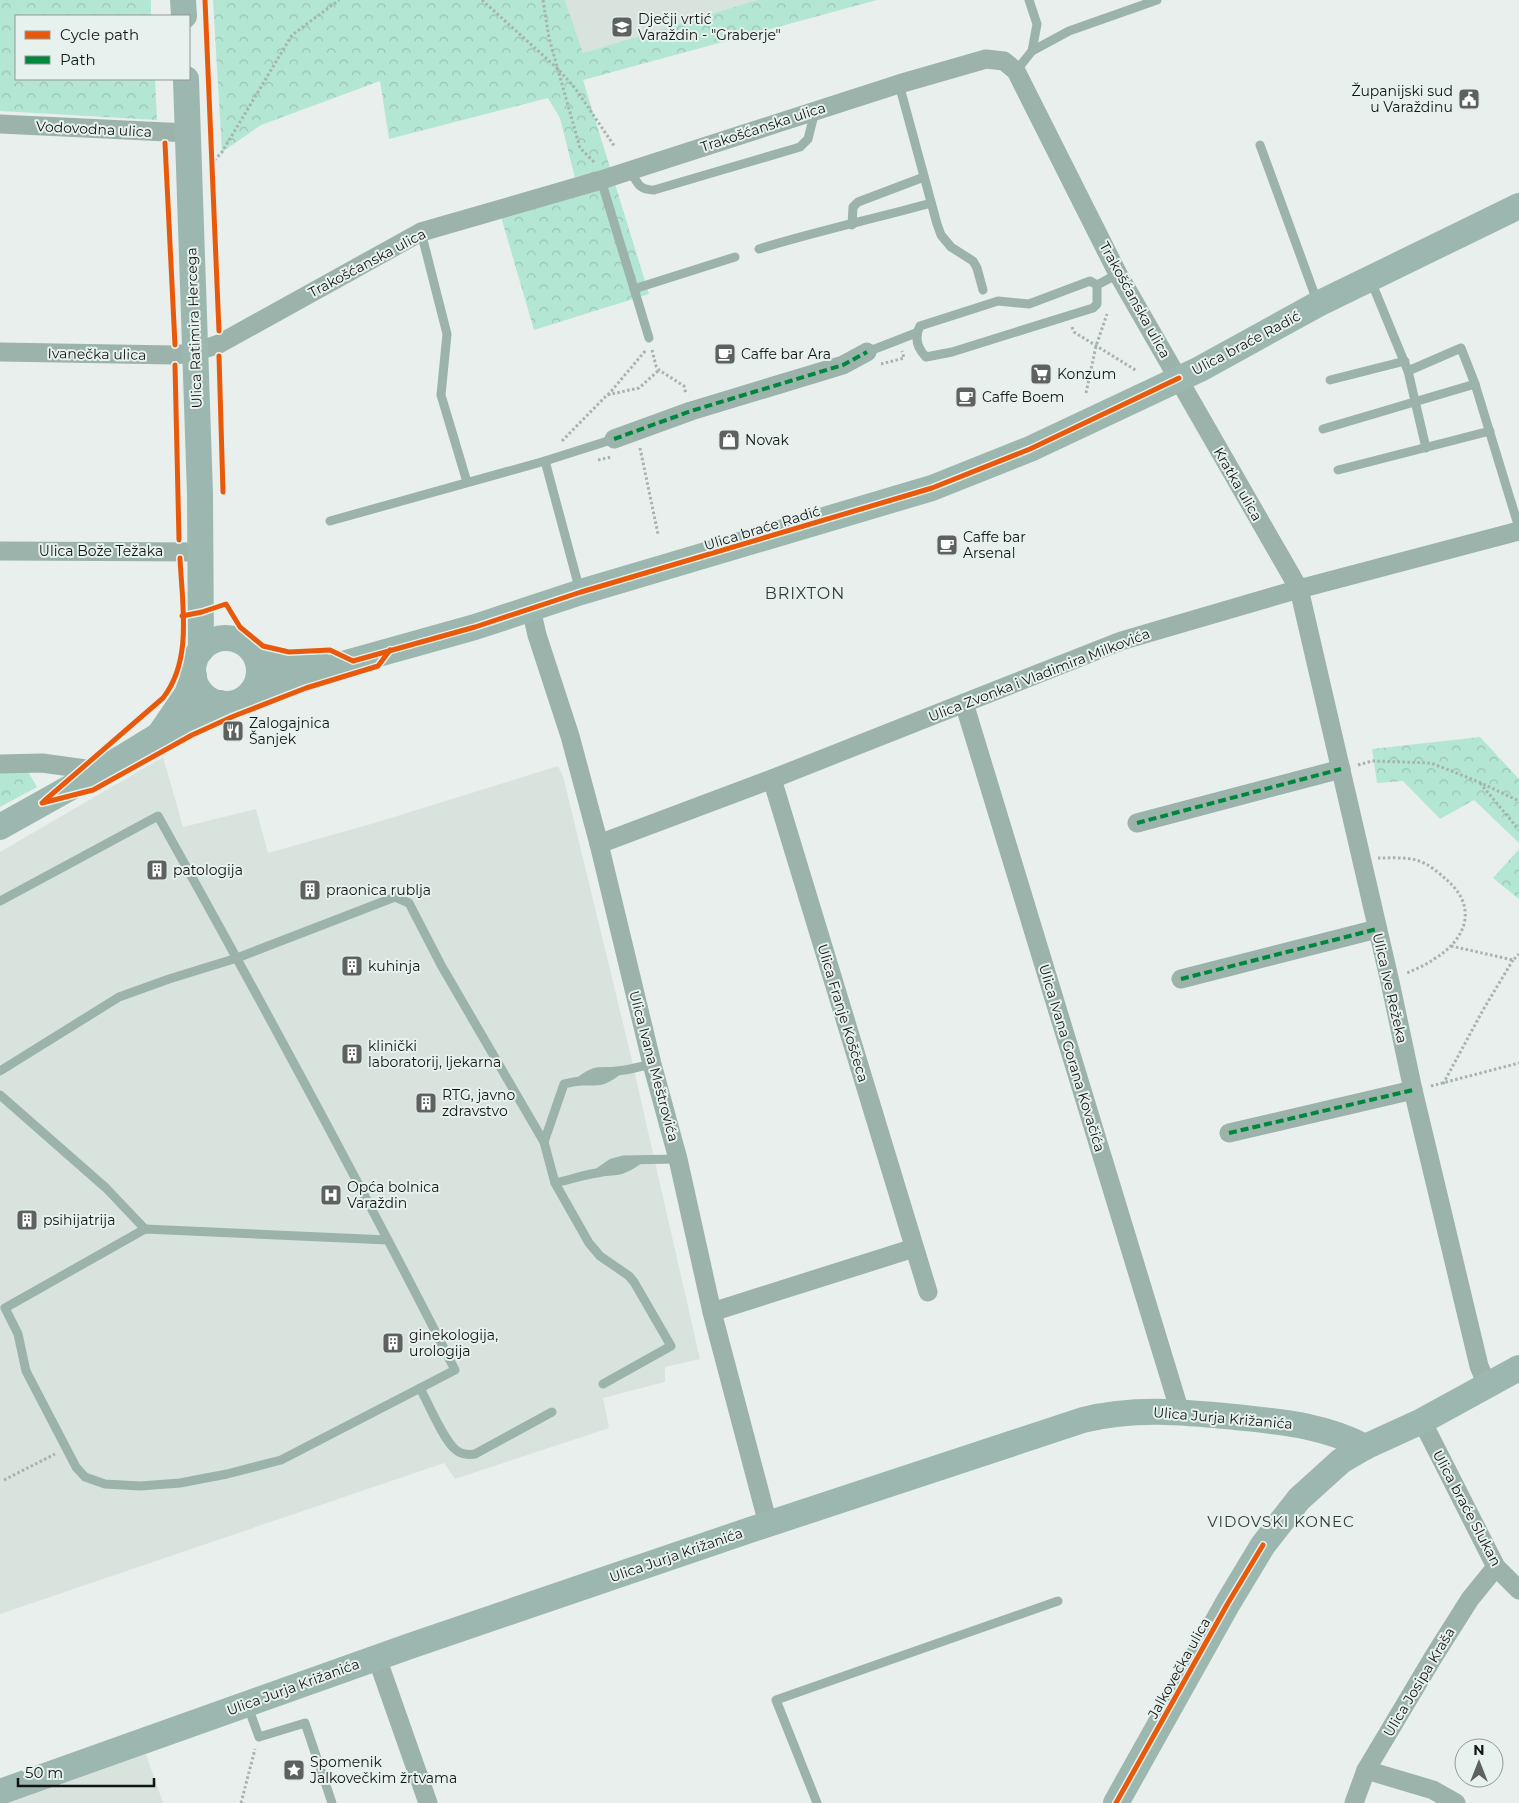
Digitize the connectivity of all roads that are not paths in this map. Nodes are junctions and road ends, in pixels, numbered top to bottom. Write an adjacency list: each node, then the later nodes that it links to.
1 (183, 0): 4 (main road)
2 (1030, 0): 5 (lane)
3 (1157, 0): 5 (lane)
4 (184, 15)
5 (1032, 51): 6 (lane)
6 (1016, 71): 8 (street, Trakošćanska ulica); 22 (street, Trakošćanska ulica)
7 (186, 80): 11 (main road, Ulica Ratimira Hercega)
8 (899, 84): 9 (street, Trakošćanska ulica); 15 (lane)
9 (815, 111): 13 (street, Trakošćanska ulica); 13 (lane)
10 (0, 124): 11 (street, Vodovodna ulica)
11 (188, 133): 31 (main road, Ulica Ratimira Hercega)
12 (1260, 145): 27 (lane)
13 (630, 170): 14 (street, Trakošćanska ulica)
14 (598, 172): 19 (street, Trakošćanska ulica); 25 (lane)
15 (924, 178): 16 (lane); 18 (lane)
16 (931, 203): 18 (lane); 26 (lane)
17 (1519, 206): 23 (main road, Ulica braće Radić)
18 (852, 225): 20 (lane)
19 (421, 232): 31 (street, Trakošćanska ulica); 45 (lane)
20 (759, 249)
21 (735, 257): 25 (lane)
22 (1118, 274): 24 (lane); 35 (street, Trakošćanska ulica)
23 (1370, 279): 27 (main road, Ulica braće Radić); 33 (lane)
24 (1097, 284): 28 (lane); 28 (lane)
25 (634, 289): 29 (lane)
26 (983, 290)
27 (1318, 304): 35 (main road, Ulica braće Radić)
28 (916, 333): 32 (lane)
29 (650, 341)
30 (0, 352): 31 (street, Ivanečka ulica)
31 (195, 352): 49 (main road, Ulica Ratimira Hercega)
32 (867, 352): 41 (street)
33 (1405, 361): 34 (lane); 36 (lane)
34 (1408, 371): 37 (lane); 38 (lane)
35 (1179, 378): 51 (street, Kratka ulica); 52 (main road, Ulica braće Radić)
36 (1330, 380)
37 (1475, 384): 38 (lane); 40 (lane)
38 (1416, 402): 39 (lane); 42 (lane)
39 (1324, 429)
40 (1490, 431): 42 (lane); 47 (lane)
41 (613, 448): 43 (lane)
42 (1426, 448): 44 (lane)
43 (545, 461): 45 (lane); 52 (lane)
44 (1338, 470)
45 (467, 482): 46 (lane)
46 (330, 521)
47 (1519, 530): 51 (street, Ulica Zvonka i Vladimira Milkovića)
48 (0, 551): 49 (street, Ulica Bože Težaka)
49 (201, 552): 50 (main road, Ulica Ratimira Hercega)
50 (201, 578): 54 (main road, Ulica Ratimira Hercega); 55 (main road, Ulica Ratimira Hercega)
51 (1299, 589): 60 (street, Ulica Zvonka i Vladimira Milkovića); 63 (street, Ulica Ive Režeka)
52 (581, 592): 53 (main road, Ulica braće Radić)
53 (531, 609): 56 (main road, Ulica braće Radić); 68 (street, Ulica Ivana Meštrovića)
54 (247, 645): 55 (main road); 56 (main road, Ulica braće Radić); 58 (main road)
55 (201, 650): 57 (main road)
56 (339, 665): 58 (main road, Ulica braće Radić)
57 (194, 676): 59 (main road); 61 (main road)
58 (248, 696): 59 (main road)
59 (220, 703): 61 (main road)
60 (964, 703): 65 (street, Ulica Zvonka i Vladimira Milkovića); 91 (street, Ulica Ivana Gorana Kovačića)
61 (159, 734): 64 (main road)
62 (0, 764): 64 (street)
63 (1341, 769): 66 (street); 70 (street, Ulica Ive Režeka)
64 (100, 771): 67 (main road)
65 (772, 779): 68 (street, Ulica Zvonka i Vladimira Milkovića); 83 (street, Ulica Franje Koščeca)
66 (1137, 823)
67 (0, 826)
68 (599, 844): 73 (street, Ulica Ivana Meštrovića)
69 (0, 901): 71 (lane)
70 (1377, 929): 72 (street); 75 (street, Ulica Ive Režeka)
71 (237, 958): 74 (lane); 78 (lane); 82 (lane)
72 (1181, 979)
73 (652, 1064): 78 (lane); 79 (street, Ulica Ivana Meštrovića)
74 (0, 1071)
75 (1413, 1090): 77 (street); 88 (street, Ulica Ive Režeka)
76 (0, 1095): 81 (lane)
77 (1229, 1133)
78 (544, 1142): 80 (lane)
79 (678, 1159): 80 (lane); 85 (street, Ulica Ivana Meštrovića)
80 (555, 1183): 87 (lane)
81 (145, 1229): 82 (lane); 89 (lane)
82 (388, 1240): 89 (lane)
83 (914, 1248): 84 (street, Ulica Franje Koščeca); 85 (street)
84 (928, 1292)
85 (712, 1312): 94 (street, Ulica Ivana Meštrovića)
86 (1519, 1368): 88 (main road, Jalkovečka ulica)
87 (603, 1384)
88 (1487, 1385): 92 (main road, Jalkovečka ulica)
89 (420, 1388): 90 (lane)
90 (552, 1412)
91 (1180, 1412): 93 (main road, Ulica Jurja Križanića); 94 (main road, Ulica Jurja Križanića)
92 (1422, 1421): 93 (main road, Jalkovečka ulica); 95 (street, Ulica braće Slukan)
93 (1365, 1447): 105 (main road, Jalkovečka ulica)
94 (768, 1524): 98 (main road, Ulica Jurja Križanića)
95 (1496, 1567): 96 (street, Ulica braće Slukan); 100 (street, Ulica Josipa Kraša)
96 (1519, 1590)
97 (1058, 1601): 104 (lane)
98 (377, 1658): 99 (main road, Ulica Jurja Križanića); 103 (street)
99 (247, 1704): 101 (main road, Ulica Jurja Križanića); 102 (lane)
100 (1366, 1770): 106 (street, Ulica Josipa Kraša); 107 (street)
101 (0, 1792)
102 (332, 1803)
103 (428, 1803)
104 (817, 1803)
105 (1116, 1803)
106 (1354, 1803)
107 (1456, 1803)

